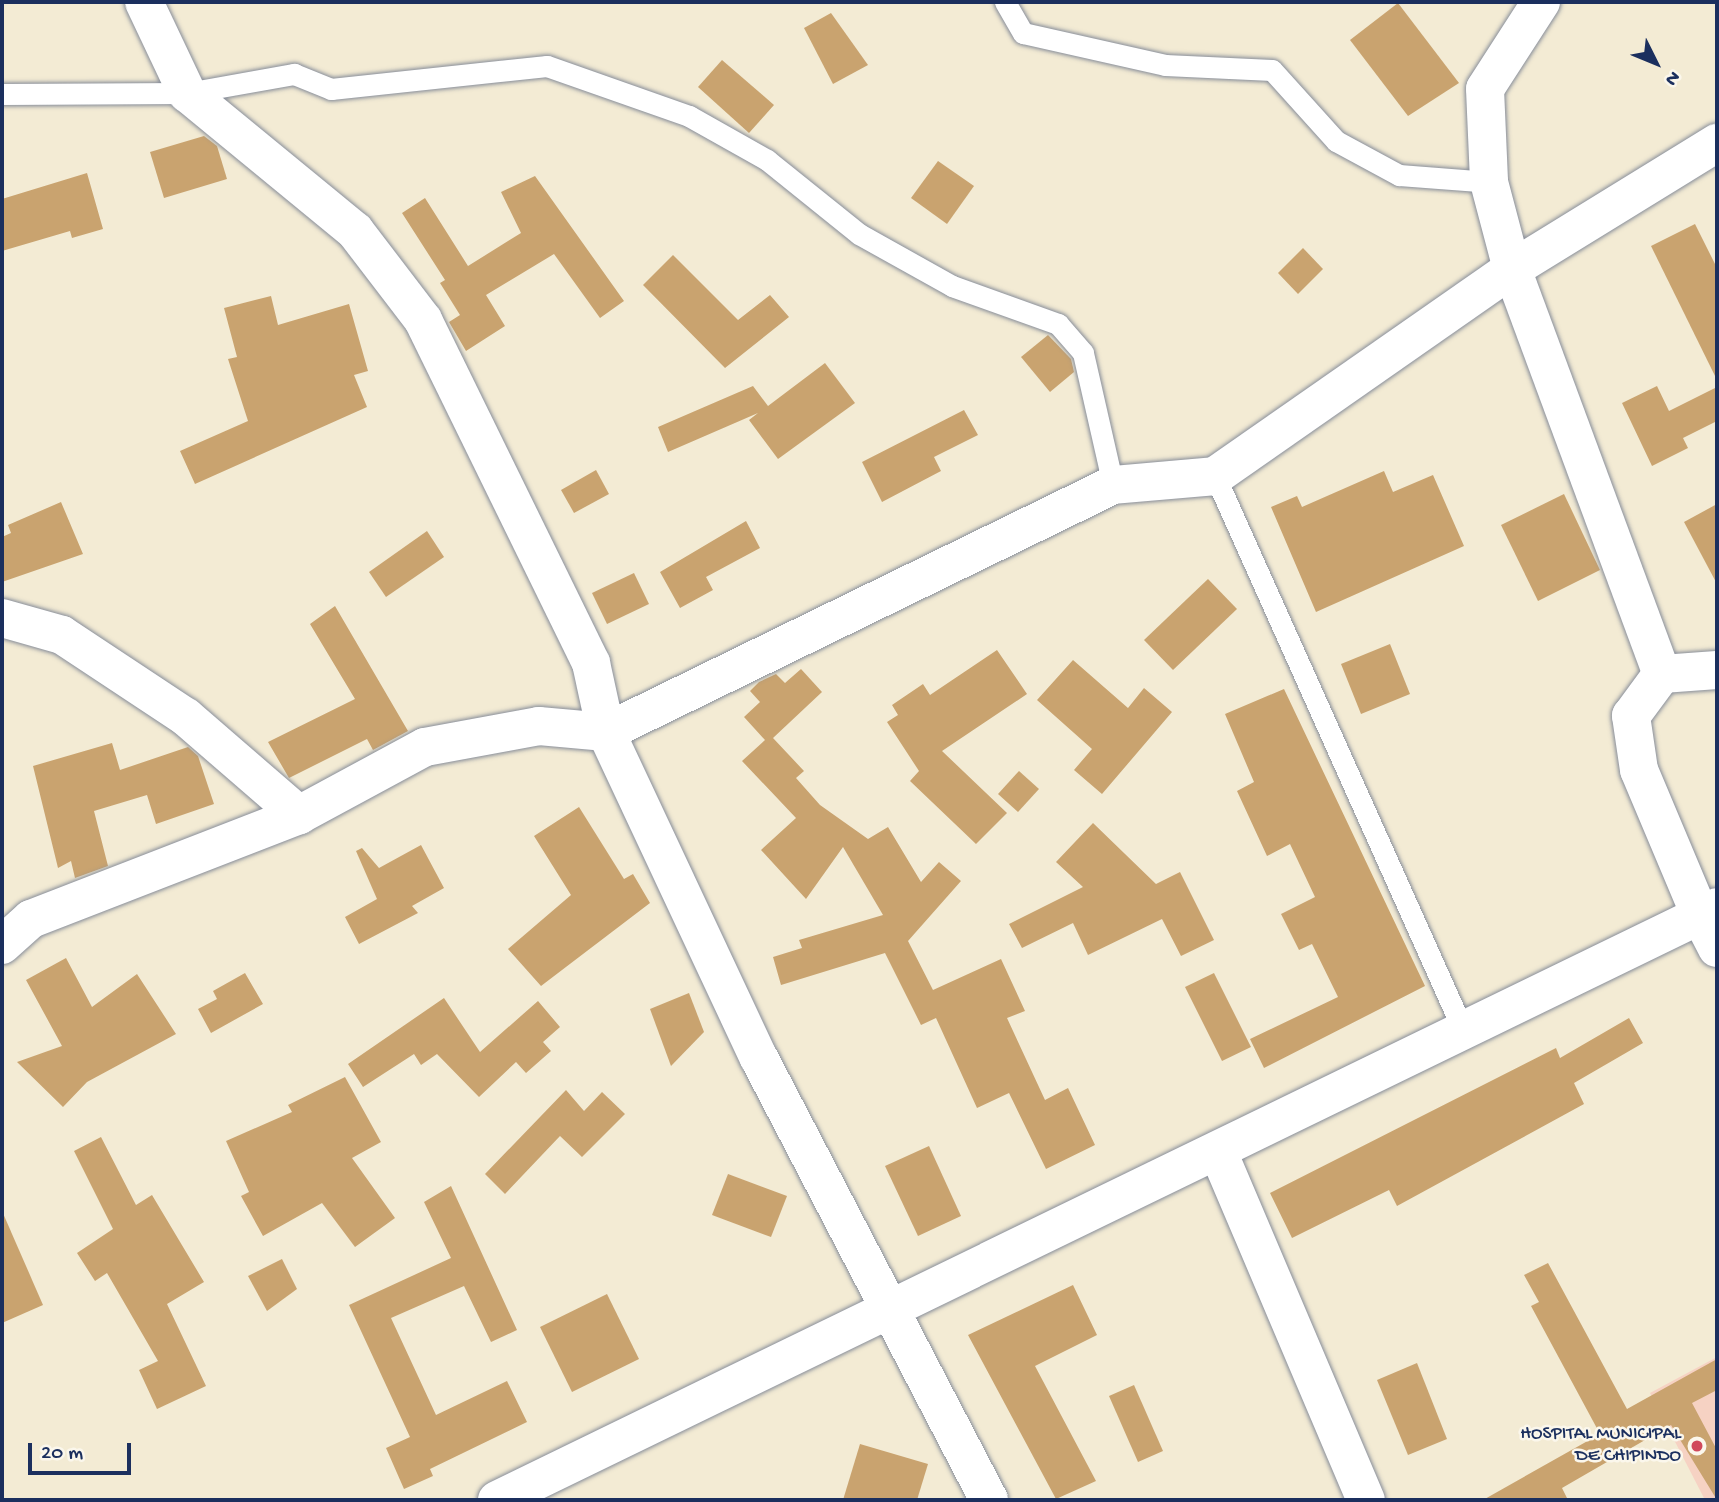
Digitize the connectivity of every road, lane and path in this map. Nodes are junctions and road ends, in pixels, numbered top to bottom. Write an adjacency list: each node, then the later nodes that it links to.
1 (144, 2): 4 (street)
2 (1006, 2): 7 (lane)
3 (1541, 2): 7 (street)
4 (187, 93): 5 (lane); 10 (lane); 14 (street)
5 (2, 94)
6 (1717, 143): 8 (street)
7 (1489, 182): 8 (street)
8 (1512, 268): 9 (street); 13 (street)
9 (1214, 476): 10 (street); 19 (lane)
10 (1113, 485): 14 (street)
11 (2, 618): 15 (street)
12 (1717, 670): 13 (street)
13 (1662, 674): 16 (street)
14 (606, 732): 15 (street); 21 (street)
15 (299, 815): 17 (street)
16 (1709, 911): 18 (street); 19 (street)
17 (2, 945)
18 (1717, 948)
19 (1464, 1032): 20 (street)
20 (1219, 1154): 21 (street); 24 (street)
21 (891, 1307): 22 (street); 23 (street)
22 (497, 1500)
23 (989, 1500)
24 (1366, 1500)

